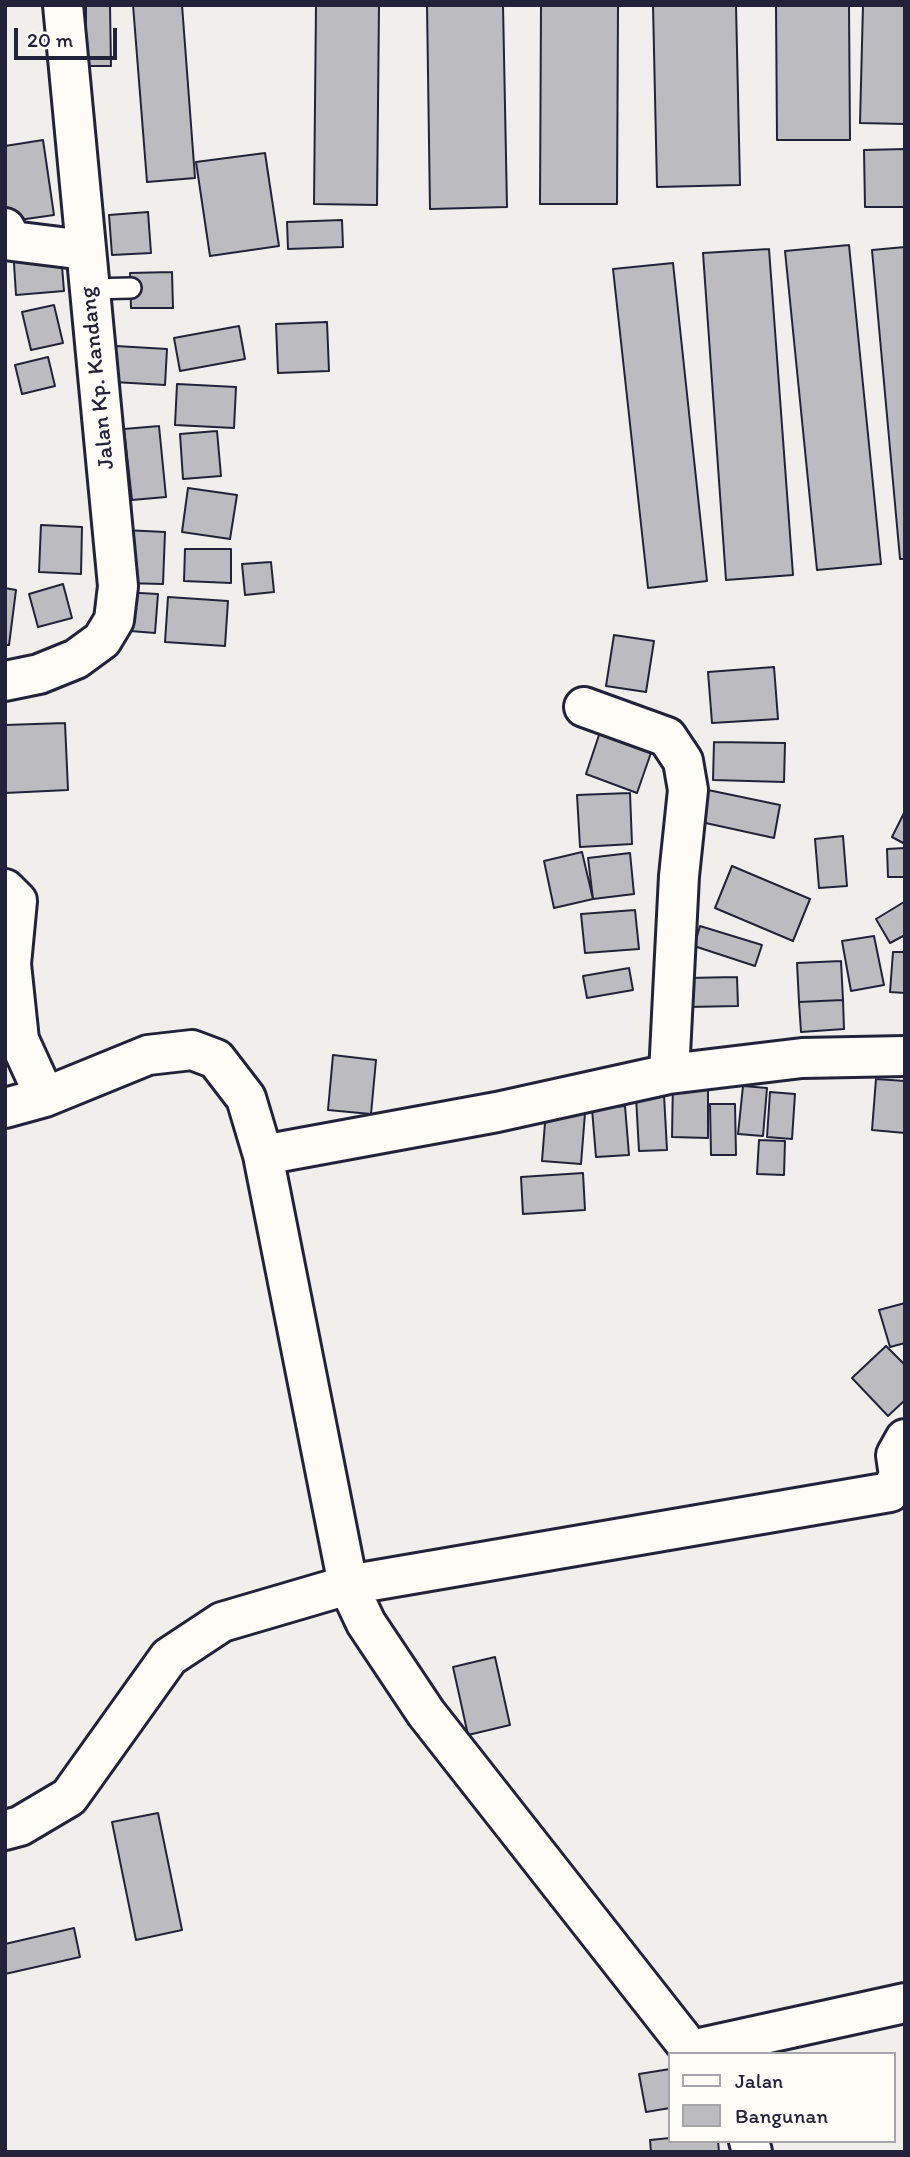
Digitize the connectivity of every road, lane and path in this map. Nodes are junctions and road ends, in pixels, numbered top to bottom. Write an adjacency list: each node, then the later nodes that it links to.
1 (63, 5): 3 (street, Jalan Kp. Kandang)
2 (5, 228): 3 (street)
3 (85, 250): 5 (street, Jalan Kp. Kandang)
4 (131, 288): 5 (lane)
5 (89, 289): 6 (street, Jalan Kp. Kandang)
6 (5, 681)
7 (584, 708): 10 (street)
8 (5, 888): 11 (street)
9 (905, 1056): 10 (street)
10 (669, 1074): 13 (street)
11 (45, 1097): 12 (street); 13 (street)
12 (5, 1108)
13 (263, 1155): 15 (street)
14 (905, 1439): 15 (street)
15 (348, 1585): 16 (street); 18 (street)
16 (5, 1830)
17 (905, 2003): 18 (street)
18 (692, 2052)

